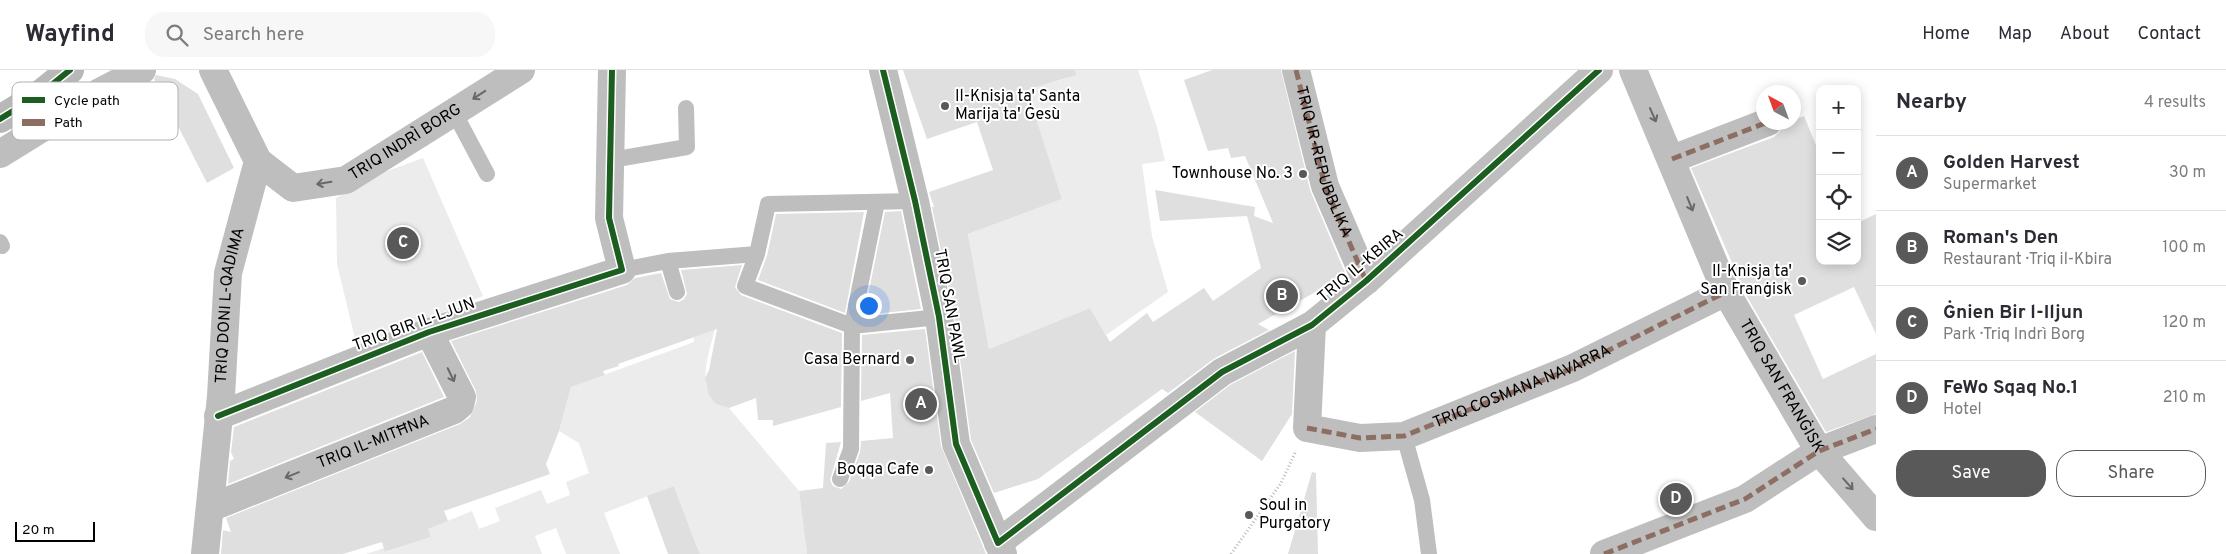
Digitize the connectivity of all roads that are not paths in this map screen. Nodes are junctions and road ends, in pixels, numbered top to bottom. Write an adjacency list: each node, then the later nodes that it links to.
1 (70, 70): 11 (main road)
2 (78, 70): 12 (street)
3 (142, 70): 13 (street)
4 (213, 70): 23 (street)
5 (521, 70): 16 (street, TRIQ INDRÌ BORG, one-way to 16)
6 (612, 70): 22 (street)
7 (883, 70): 25 (street, TRIQ SAN PAWL)
8 (1296, 70): 30 (street, TRIQ IR-REPUBBLIKA)
9 (1599, 70): 30 (street, TRIQ IL-KBIRA)
10 (1634, 70): 21 (street, TRIQ SAN FRANĠISK, one-way to 21)
11 (55, 82)
12 (90, 82)
13 (119, 82)
14 (686, 108): 22 (lane)
15 (12, 112): 17 (main road)
16 (454, 112): 23 (street, TRIQ INDRÌ BORG, one-way to 23); 24 (lane)
17 (0, 119)
18 (1756, 127): 21 (street)
19 (23, 140): 20 (street)
20 (0, 154)
21 (1672, 159): 32 (street, TRIQ SAN FRANĠISK, one-way to 32)
22 (611, 160): 29 (street)
23 (258, 161): 37 (street, TRIQ DONI L-QADIMA)
24 (487, 174)
25 (915, 201): 26 (lane); 33 (street, TRIQ SAN PAWL)
26 (877, 202): 27 (lane); 35 (lane)
27 (757, 254): 28 (lane, TRIQ BIR IL-LJUN); 35 (lane)
28 (668, 261): 29 (lane, TRIQ BIR IL-LJUN); 31 (lane)
29 (622, 270): 36 (street, TRIQ BIR IL-LJUN)
30 (1366, 281): 34 (street, TRIQ IL-KBIRA)
31 (677, 292)
32 (1726, 292): 39 (street, TRIQ COSMANA NAVARRA); 40 (street, TRIQ SAN FRANĠISK)
33 (939, 317): 35 (lane); 44 (street, TRIQ SAN PAWL)
34 (1312, 325): 39 (street, TRIQ COSMANA NAVARRA); 44 (street, TRIQ IL-KBIRA)
35 (852, 326): 41 (lane)
36 (429, 332): 37 (street, TRIQ BIR IL-LJUN); 42 (street, TRIQ IL-MITĦNA, one-way to 42)
37 (218, 416): 42 (street, TRIQ DONI L-QADIMA)
38 (1876, 429): 40 (street)
39 (1404, 436): 46 (lane)
40 (1819, 451): 43 (street, TRIQ SAN FRANĠISK, one-way to 43); 47 (street)
41 (840, 480)
42 (210, 508): 45 (street, TRIQ DONI L-QADIMA)
43 (1876, 517)
44 (1001, 548)
45 (205, 554)
46 (1429, 554)
47 (1604, 554)

